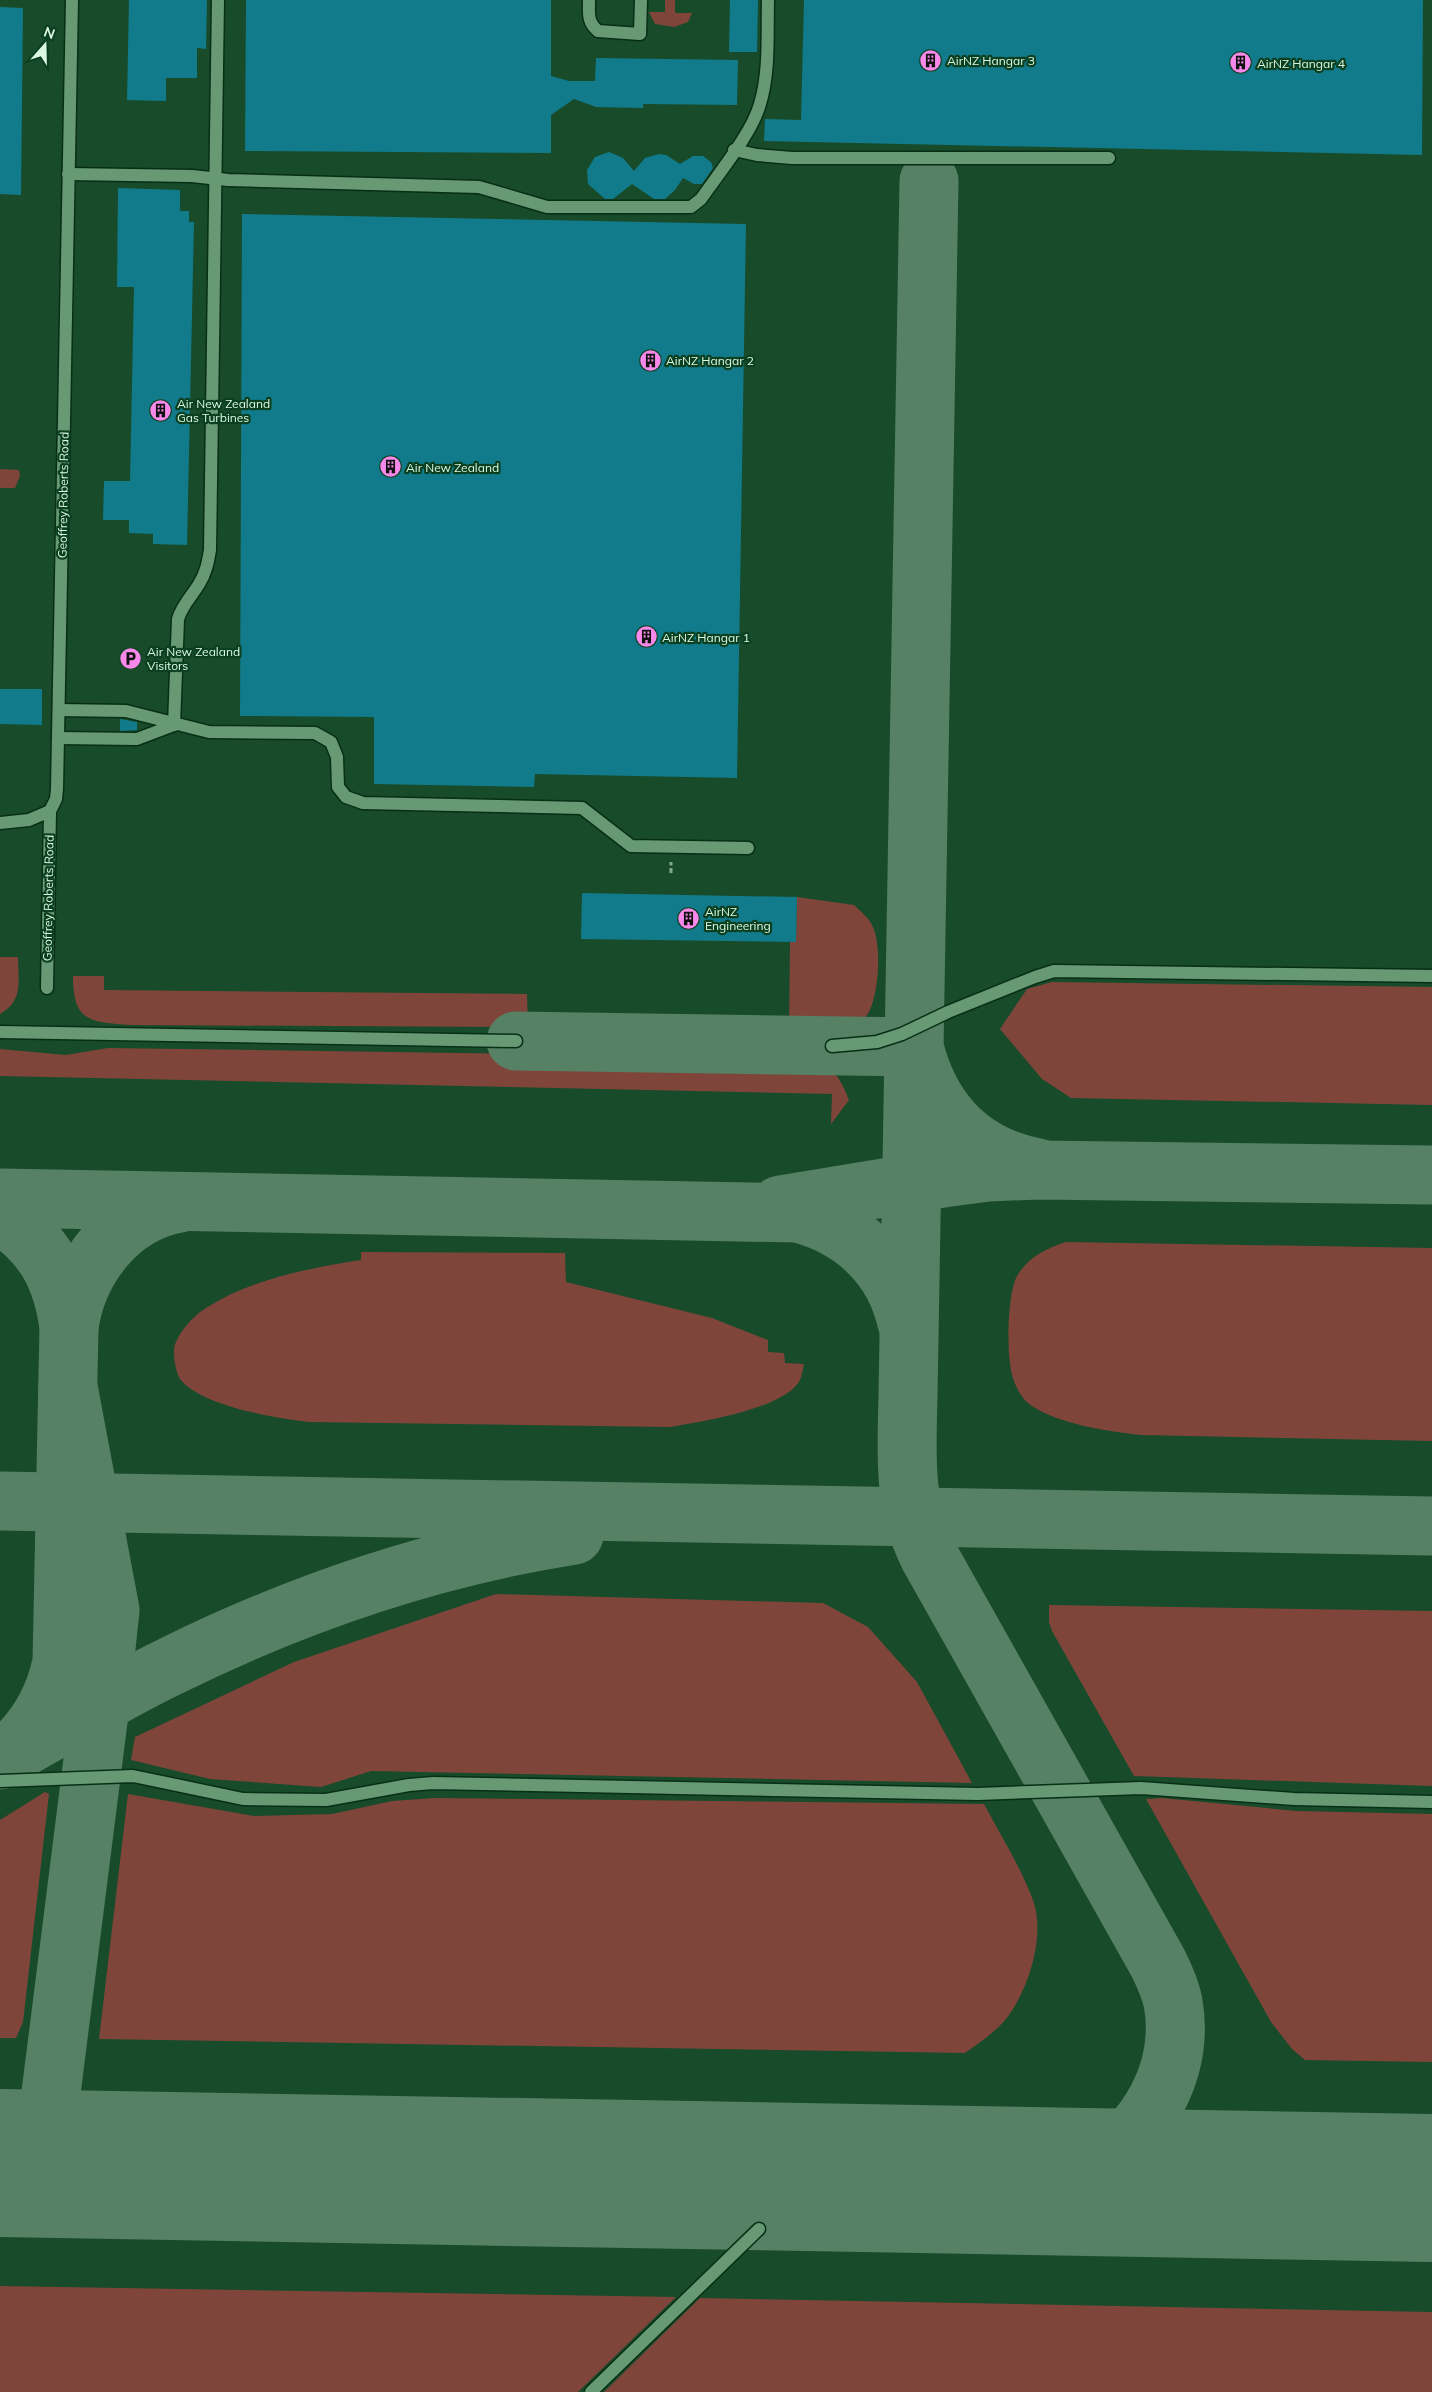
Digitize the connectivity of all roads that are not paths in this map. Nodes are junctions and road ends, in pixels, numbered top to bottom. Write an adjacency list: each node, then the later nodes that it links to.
1 (72, 0): 8 (street, Geoffrey Roberts Road)
2 (218, 0): 9 (street)
3 (589, 0): 4 (street)
4 (641, 0)
5 (768, 0): 6 (street)
6 (734, 150): 7 (street); 9 (street)
7 (1108, 158)
8 (68, 174): 9 (street); 10 (street, Geoffrey Roberts Road)
9 (214, 178): 11 (street)
10 (59, 710): 11 (street); 12 (street, Geoffrey Roberts Road)
11 (174, 725): 12 (street); 15 (street)
12 (58, 738): 13 (street, Geoffrey Roberts Road)
13 (50, 811): 14 (street); 17 (street, Geoffrey Roberts Road)
14 (0, 822)
15 (748, 848)
16 (1432, 976): 20 (street)
17 (47, 988)
18 (0, 1032): 19 (street)
19 (516, 1042)
20 (832, 1046)
21 (0, 1781): 22 (street)
22 (1432, 1802)
23 (759, 2229): 24 (street)
24 (591, 2392)

